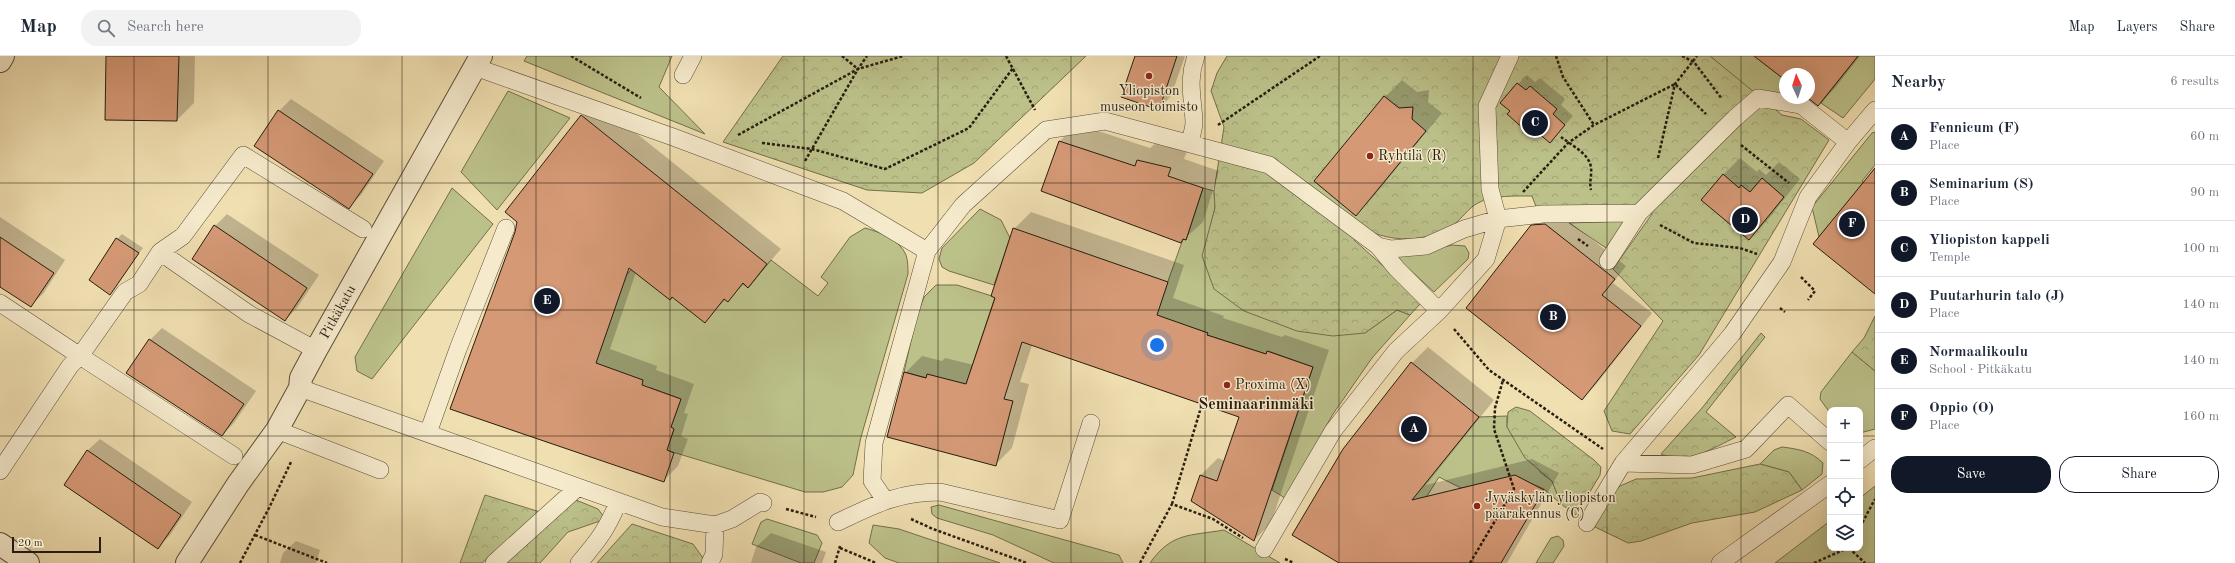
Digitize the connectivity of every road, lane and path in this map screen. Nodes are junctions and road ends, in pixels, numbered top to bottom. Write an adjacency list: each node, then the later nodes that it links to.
1 (3, 56): 14 (street)
2 (571, 56): 21 (path)
3 (693, 56): 19 (lane)
4 (842, 56): 18 (path)
5 (867, 56): 18 (path)
6 (903, 56): 18 (path)
7 (1006, 56): 17 (path)
8 (1196, 56): 31 (lane)
9 (1320, 56): 31 (path)
10 (1510, 56): 39 (lane)
11 (1556, 56): 24 (path)
12 (1682, 56): 16 (path)
13 (1697, 56): 16 (path)
14 (0, 61)
15 (478, 61): 35 (lane); 53 (street, Pitkäkatu)
16 (1694, 62): 20 (path); 23 (path)
17 (1013, 68): 25 (path); 33 (path)
18 (858, 69): 27 (path); 33 (path)
19 (683, 75)
20 (1676, 84): 24 (path); 26 (path); 34 (path)
21 (645, 101)
22 (1875, 110): 29 (lane)
23 (1735, 118): 26 (lane); 29 (lane)
24 (1594, 125): 32 (path)
25 (1046, 130): 31 (lane); 43 (lane)
26 (1722, 131): 36 (path); 37 (lane)
27 (737, 136)
28 (1561, 137): 32 (path)
29 (1848, 142): 36 (lane)
30 (760, 143): 33 (path)
31 (1190, 143): 42 (lane)
32 (1568, 143): 38 (path); 39 (path)
33 (812, 149): 35 (path)
34 (1657, 162)
35 (793, 183): 43 (lane)
36 (1808, 197): 46 (lane)
37 (1639, 213): 38 (lane); 45 (lane); 46 (path)
38 (1600, 214): 39 (lane)
39 (1498, 219): 42 (lane); 51 (lane)
40 (506, 228): 60 (lane)
41 (363, 230): 44 (lane)
42 (1378, 246): 51 (lane)
43 (927, 251): 71 (lane)
44 (160, 252): 53 (lane); 54 (lane)
45 (1608, 260)
46 (1782, 262): 65 (lane)
47 (1801, 277): 48 (path)
48 (1808, 300)
49 (0, 303): 54 (lane)
50 (1778, 306): 52 (path)
51 (1439, 311): 55 (path); 83 (lane)
52 (1786, 312)
53 (316, 350): 56 (street, Pitkäkatu)
54 (80, 356): 63 (lane); 66 (lane)
55 (1503, 380): 65 (path); 95 (path)
56 (300, 383): 59 (street, Pitkäkatu); 60 (lane)
57 (1202, 404): 74 (path)
58 (1090, 423): 71 (lane)
59 (277, 430): 67 (lane); 87 (street, Pitkäkatu)
60 (428, 433): 69 (lane)
61 (1827, 439): 65 (lane)
62 (1875, 448): 64 (lane)
63 (234, 456)
64 (1863, 458)
65 (1623, 463): 77 (lane)
66 (1, 465)
67 (380, 470)
68 (1827, 486): 96 (lane)
69 (577, 488): 72 (lane); 89 (lane)
70 (1875, 499): 75 (path)
71 (885, 500): 76 (lane); 93 (path)
72 (618, 502): 78 (lane); 90 (lane)
73 (763, 503): 78 (lane)
74 (1172, 504): 80 (path); 94 (path)
75 (1863, 521)
76 (838, 522)
77 (1587, 523)
78 (715, 525): 91 (lane)
79 (255, 535): 88 (path)
80 (1245, 539)
81 (0, 544): 86 (street)
82 (840, 548): 92 (path)
83 (1264, 549)
84 (1842, 551): 97 (path)
85 (1852, 551): 98 (path)
86 (28, 563)
87 (187, 563)
88 (327, 563)
89 (494, 563)
90 (579, 563)
91 (710, 563)
92 (876, 563)
93 (1027, 563)
94 (1140, 563)
95 (1470, 563)
96 (1720, 563)
97 (1814, 563)
98 (1866, 563)

